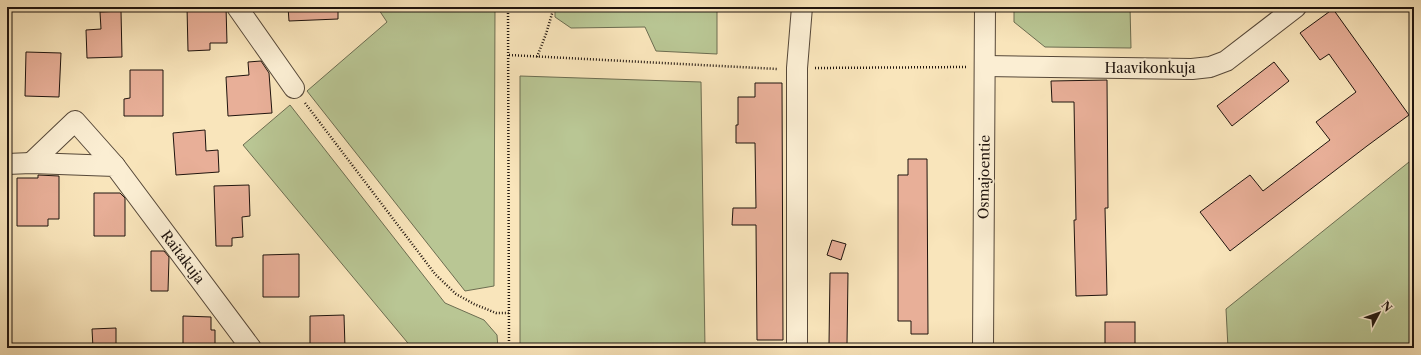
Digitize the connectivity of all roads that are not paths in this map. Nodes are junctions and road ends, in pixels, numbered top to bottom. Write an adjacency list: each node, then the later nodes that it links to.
1 (237, 7): 8 (street)
2 (802, 7): 7 (street)
3 (985, 7): 6 (street, Osmajoentie)
4 (1296, 7): 6 (street, Haavikonkuja)
5 (786, 52): 7 (street)
6 (985, 66): 14 (street, Osmajoentie)
7 (797, 68): 13 (street)
8 (294, 88)
9 (31, 163): 10 (street); 11 (street); 11 (street, Raitakuja)
10 (7, 164)
11 (115, 166): 12 (street, Raitakuja)
12 (251, 348)
13 (797, 348)
14 (983, 348)

